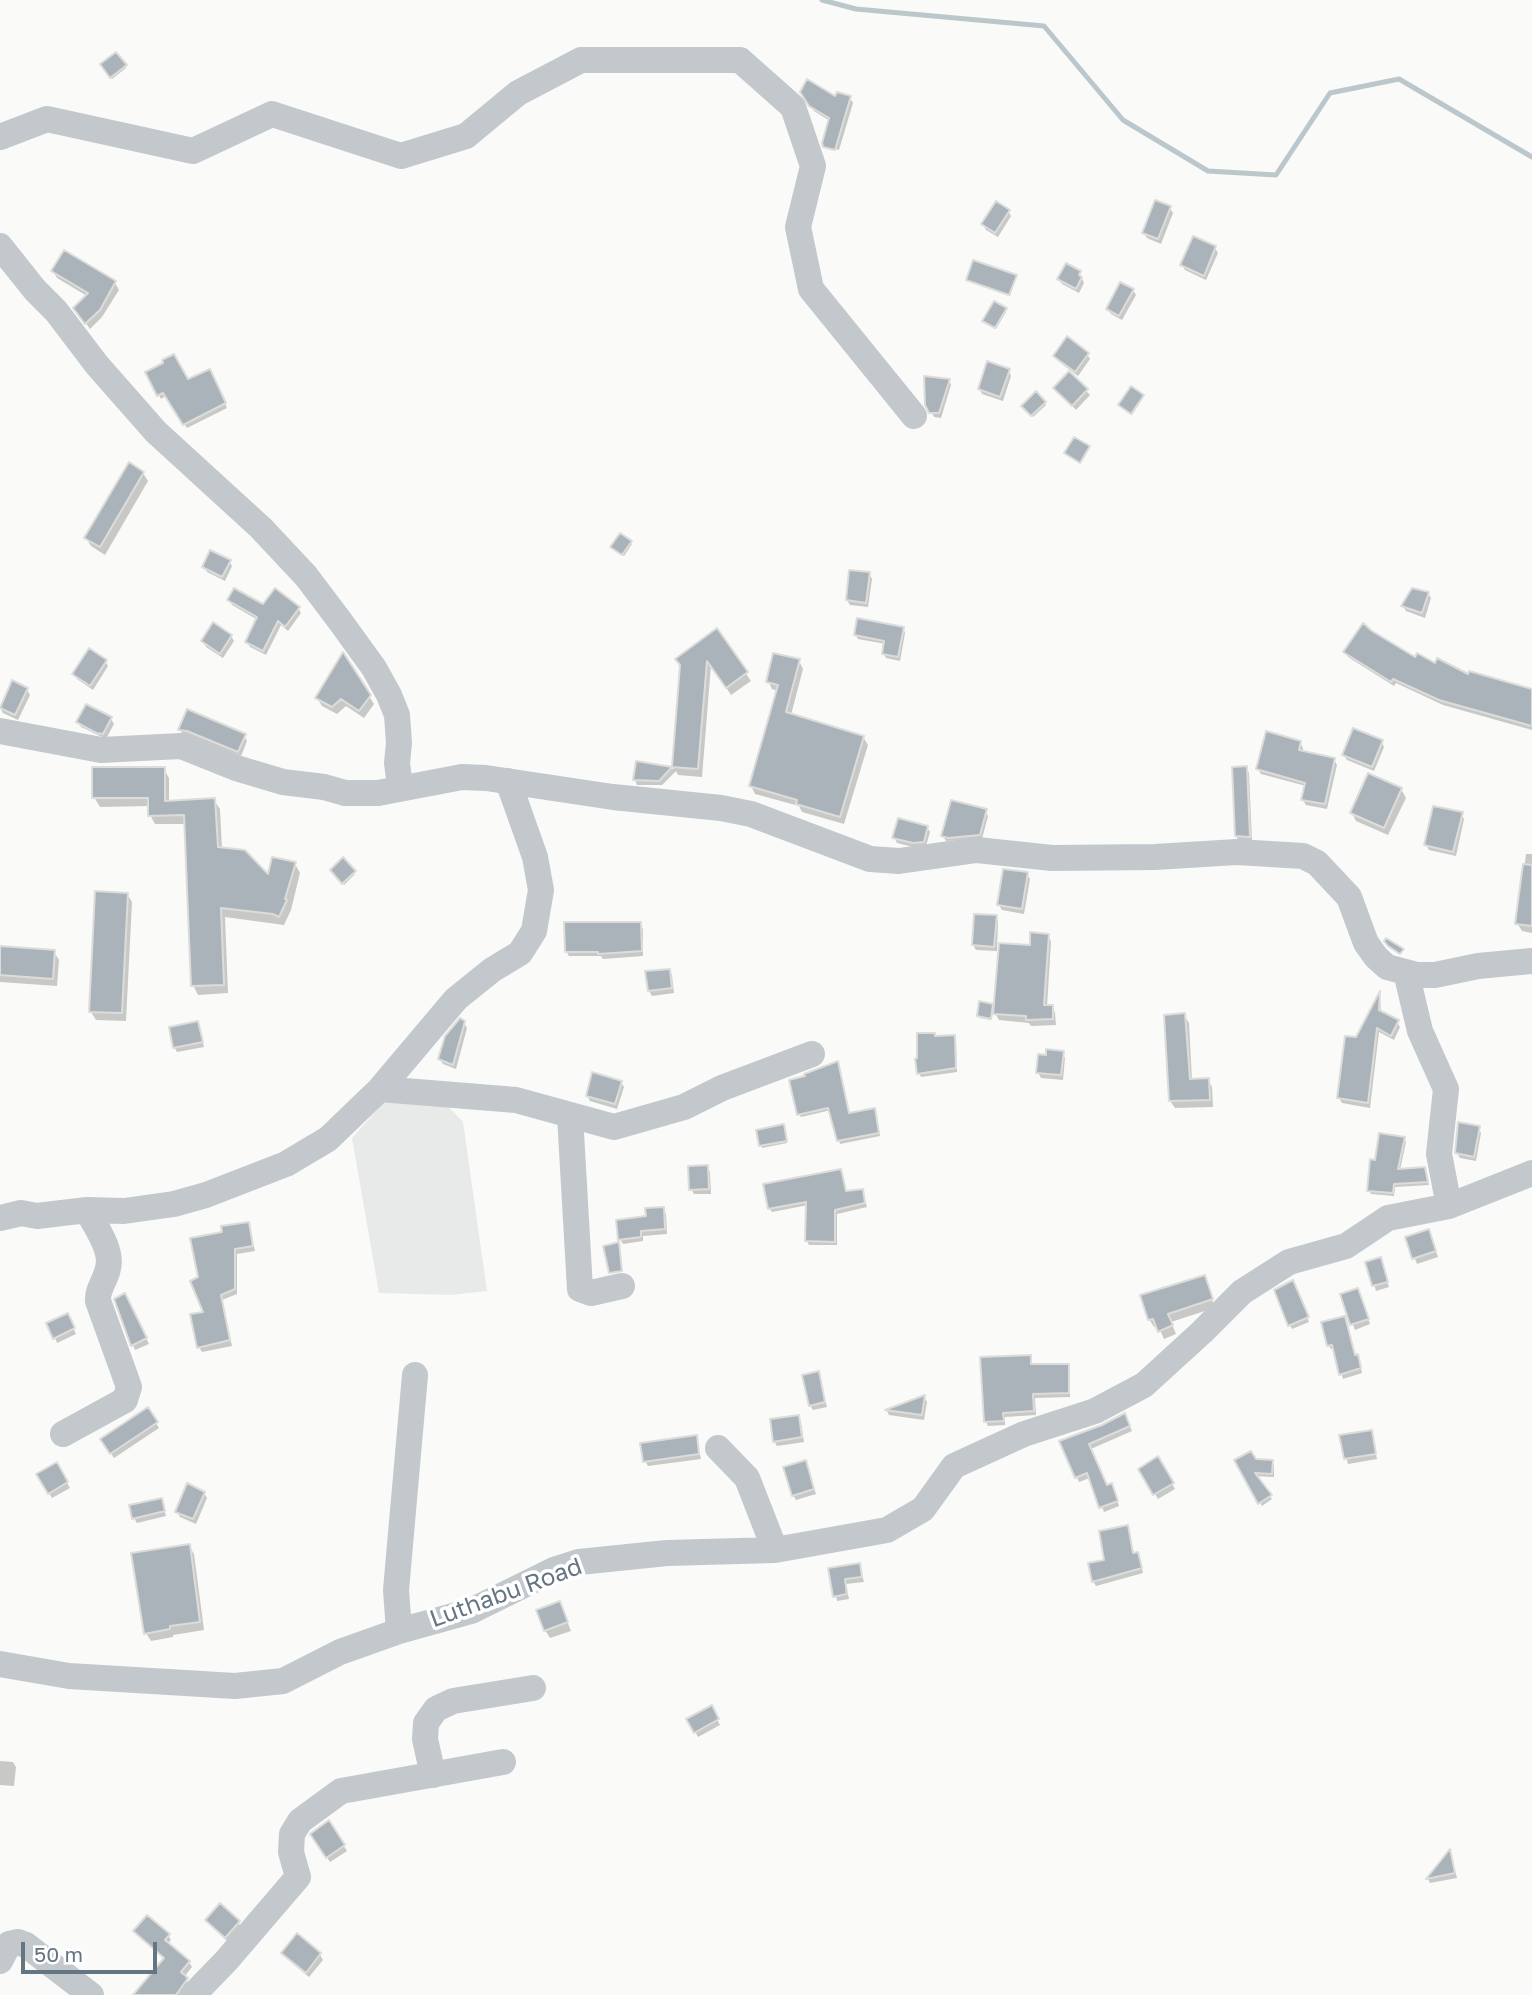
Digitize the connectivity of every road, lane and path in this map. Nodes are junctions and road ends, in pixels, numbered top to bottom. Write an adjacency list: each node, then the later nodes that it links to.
1 (0, 137): 3 (street)
2 (0, 246): 6 (street)
3 (914, 416)
4 (0, 731): 6 (street)
5 (508, 781): 6 (street); 8 (street); 10 (street)
6 (400, 787)
7 (1532, 961): 8 (street)
8 (1406, 972): 13 (street)
9 (812, 1054): 11 (street)
10 (380, 1089): 11 (street); 14 (street)
11 (570, 1116): 16 (street)
12 (1532, 1173): 13 (street)
13 (1450, 1206): 20 (street, Luthabu Road)
14 (87, 1210): 15 (street); 18 (street)
15 (0, 1218)
16 (622, 1286)
17 (415, 1375): 21 (street)
18 (63, 1434)
19 (718, 1448): 20 (street)
20 (775, 1550): 21 (street, Luthabu Road)
21 (399, 1631): 22 (street, Luthabu Road)
22 (0, 1664)
23 (533, 1688): 25 (street)
24 (503, 1762): 25 (street)
25 (433, 1775): 28 (street)
26 (0, 1961): 27 (street)
27 (91, 1995)
28 (193, 1995)

